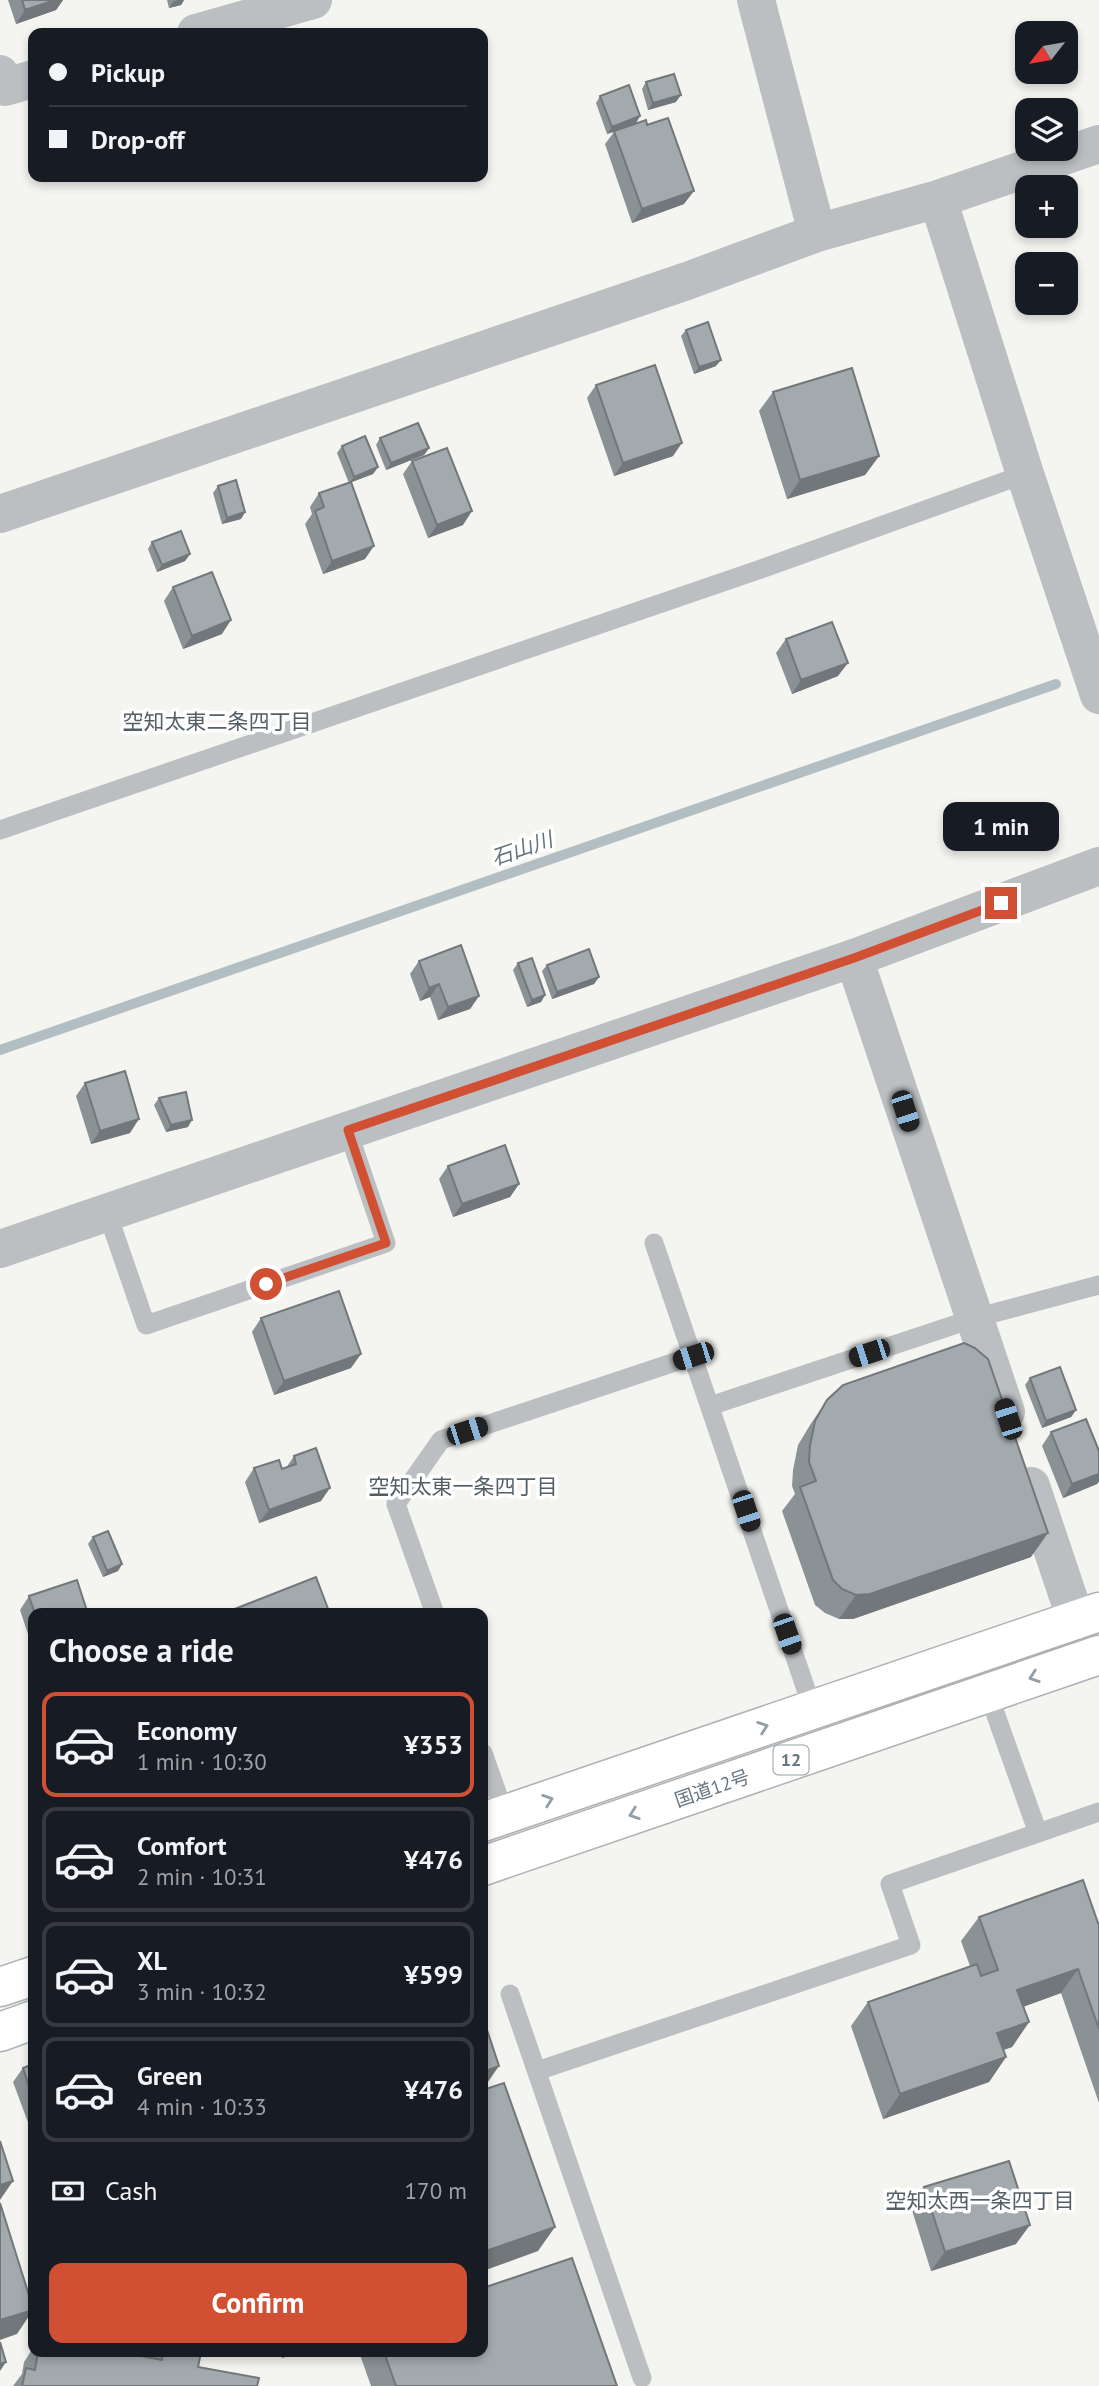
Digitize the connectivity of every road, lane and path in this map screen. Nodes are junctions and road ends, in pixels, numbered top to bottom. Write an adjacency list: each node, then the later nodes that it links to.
1 (313, 0): 3 (street)
2 (756, 0): 8 (street)
3 (214, 28)
4 (0, 74): 5 (street)
5 (28, 80)
6 (1099, 144): 7 (street)
7 (938, 199): 8 (street); 9 (street)
8 (817, 233): 10 (street)
9 (1025, 474): 11 (street); 12 (lane)
10 (0, 514)
11 (1099, 695)
12 (0, 830)
13 (1099, 866): 14 (street)
14 (854, 958): 15 (street); 20 (street)
15 (348, 1130): 16 (street); 16 (lane)
16 (107, 1212): 18 (street)
17 (654, 1243): 21 (lane)
18 (0, 1249)
19 (1099, 1285): 20 (lane)
20 (975, 1318): 22 (lane); 24 (street)
21 (693, 1356): 22 (lane); 23 (lane)
22 (710, 1406): 27 (lane)
23 (433, 1608)
24 (1087, 1616): 27 (highway, 12)
25 (1099, 1655): 26 (highway, 国道12号 / 12, one-way to 26)
26 (988, 1693): 31 (lane); 32 (highway, 国道12号 / 12, one-way to 32)
27 (813, 1710): 30 (highway, 12, one-way to 27)
28 (488, 1783): 30 (lane)
29 (1099, 1812): 31 (lane)
30 (494, 1819)
31 (1038, 1833): 38 (lane)
32 (488, 1864)
33 (28, 1978): 34 (highway)
34 (0, 1987)
35 (510, 1994): 38 (lane)
36 (28, 2023): 37 (highway)
37 (0, 2032)
38 (537, 2071): 39 (lane)
39 (642, 2378)

